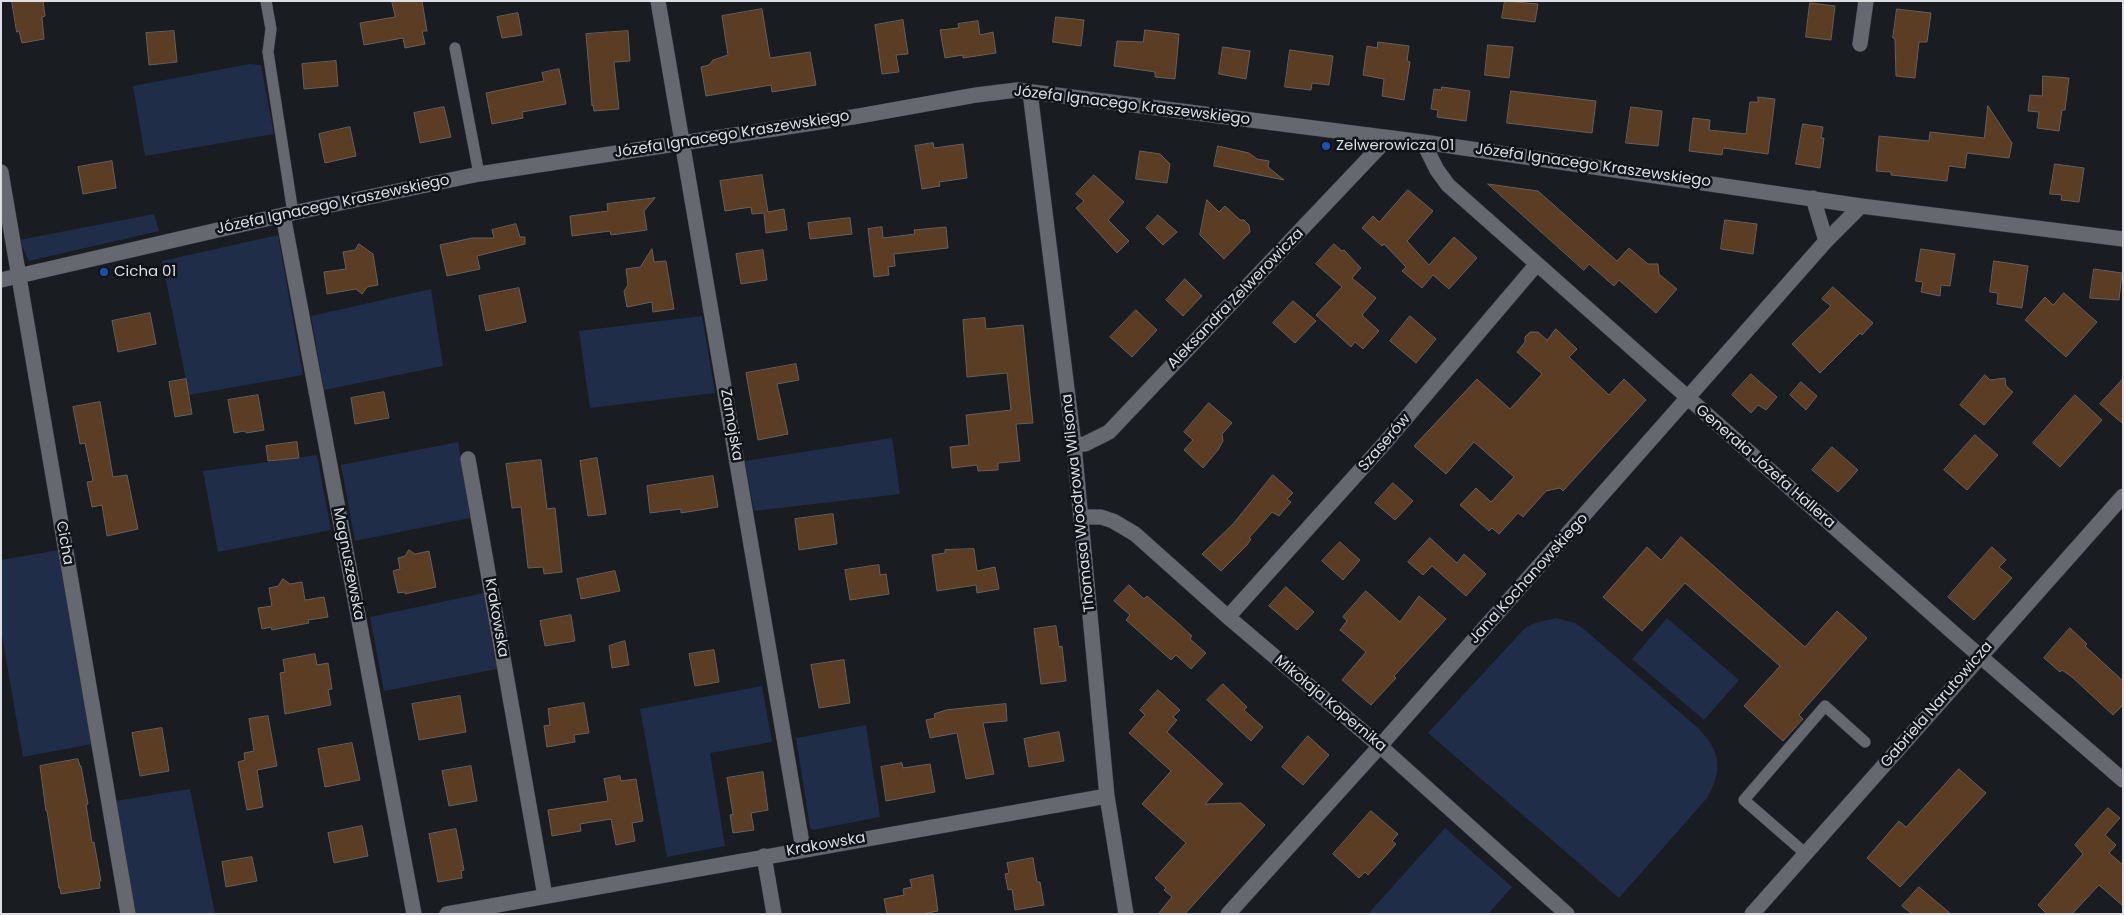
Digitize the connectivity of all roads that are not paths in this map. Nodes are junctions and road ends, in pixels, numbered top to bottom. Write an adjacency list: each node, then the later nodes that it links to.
1 (266, 1): 14 (lane)
2 (658, 1): 9 (street, Zamojska)
3 (1866, 1): 4 (street)
4 (1860, 44)
5 (455, 48): 11 (lane)
6 (1030, 92): 7 (street, Józefa Ignacego Kraszewskiego); 9 (street, Józefa Ignacego Kraszewskiego); 21 (street, Thomasa Woodrowa Wilsona)
7 (1388, 138): 8 (street, Józefa Ignacego Kraszewskiego); 21 (street, Aleksandra Zelwerowicza)
8 (1423, 142): 12 (street, Józefa Ignacego Kraszewskiego); 17 (street, Generała Józefa Hallera)
9 (684, 143): 11 (street, Józefa Ignacego Kraszewskiego); 31 (street, Zamojska)
10 (1, 172): 18 (street, Cicha)
11 (479, 174): 14 (street, Józefa Ignacego Kraszewskiego)
12 (1813, 198): 13 (street, Józefa Ignacego Kraszewskiego); 16 (street)
13 (1861, 206): 15 (street, Józefa Ignacego Kraszewskiego); 16 (street, Jana Kochanowskiego)
14 (288, 214): 18 (street, Józefa Ignacego Kraszewskiego); 37 (street, Magnuszewska)
15 (2123, 239)
16 (1826, 241): 20 (street, Jana Kochanowskiego)
17 (1536, 265): 20 (street, Generała Józefa Hallera); 25 (street, Szaserów)
18 (19, 276): 19 (street, Józefa Ignacego Kraszewskiego); 36 (street, Cicha)
19 (1, 280)
20 (1688, 399): 26 (street, Generała Józefa Hallera); 28 (street, Jana Kochanowskiego)
21 (1074, 445): 24 (street, Thomasa Woodrowa Wilsona)
22 (468, 458): 34 (street, Krakowska)
23 (2123, 496): 26 (street, Gabriela Narutowicza)
24 (1081, 517): 25 (street, Mikołaja Kopernika); 30 (street, Thomasa Woodrowa Wilsona)
25 (1228, 617): 28 (street, Mikołaja Kopernika)
26 (1981, 657): 29 (street, Generała Józefa Hallera); 32 (street, Gabriela Narutowicza)
27 (1865, 742): 32 (lane)
28 (1380, 746): 41 (street, Jana Kochanowskiego); 42 (street, Mikołaja Kopernika)
29 (2123, 780)
30 (1107, 796): 31 (street, Krakowska); 40 (street, Thomasa Woodrowa Wilsona)
31 (803, 849): 33 (street, Krakowska)
32 (1806, 854): 43 (street, Gabriela Narutowicza)
33 (764, 856): 34 (street, Krakowska); 39 (street)
34 (545, 896): 35 (street, Krakowska)
35 (471, 912): 38 (street, Krakowska)
36 (128, 914)
37 (414, 914)
38 (447, 914)
39 (774, 914)
40 (1126, 914)
41 (1228, 914)
42 (1568, 914)
43 (1752, 914)

